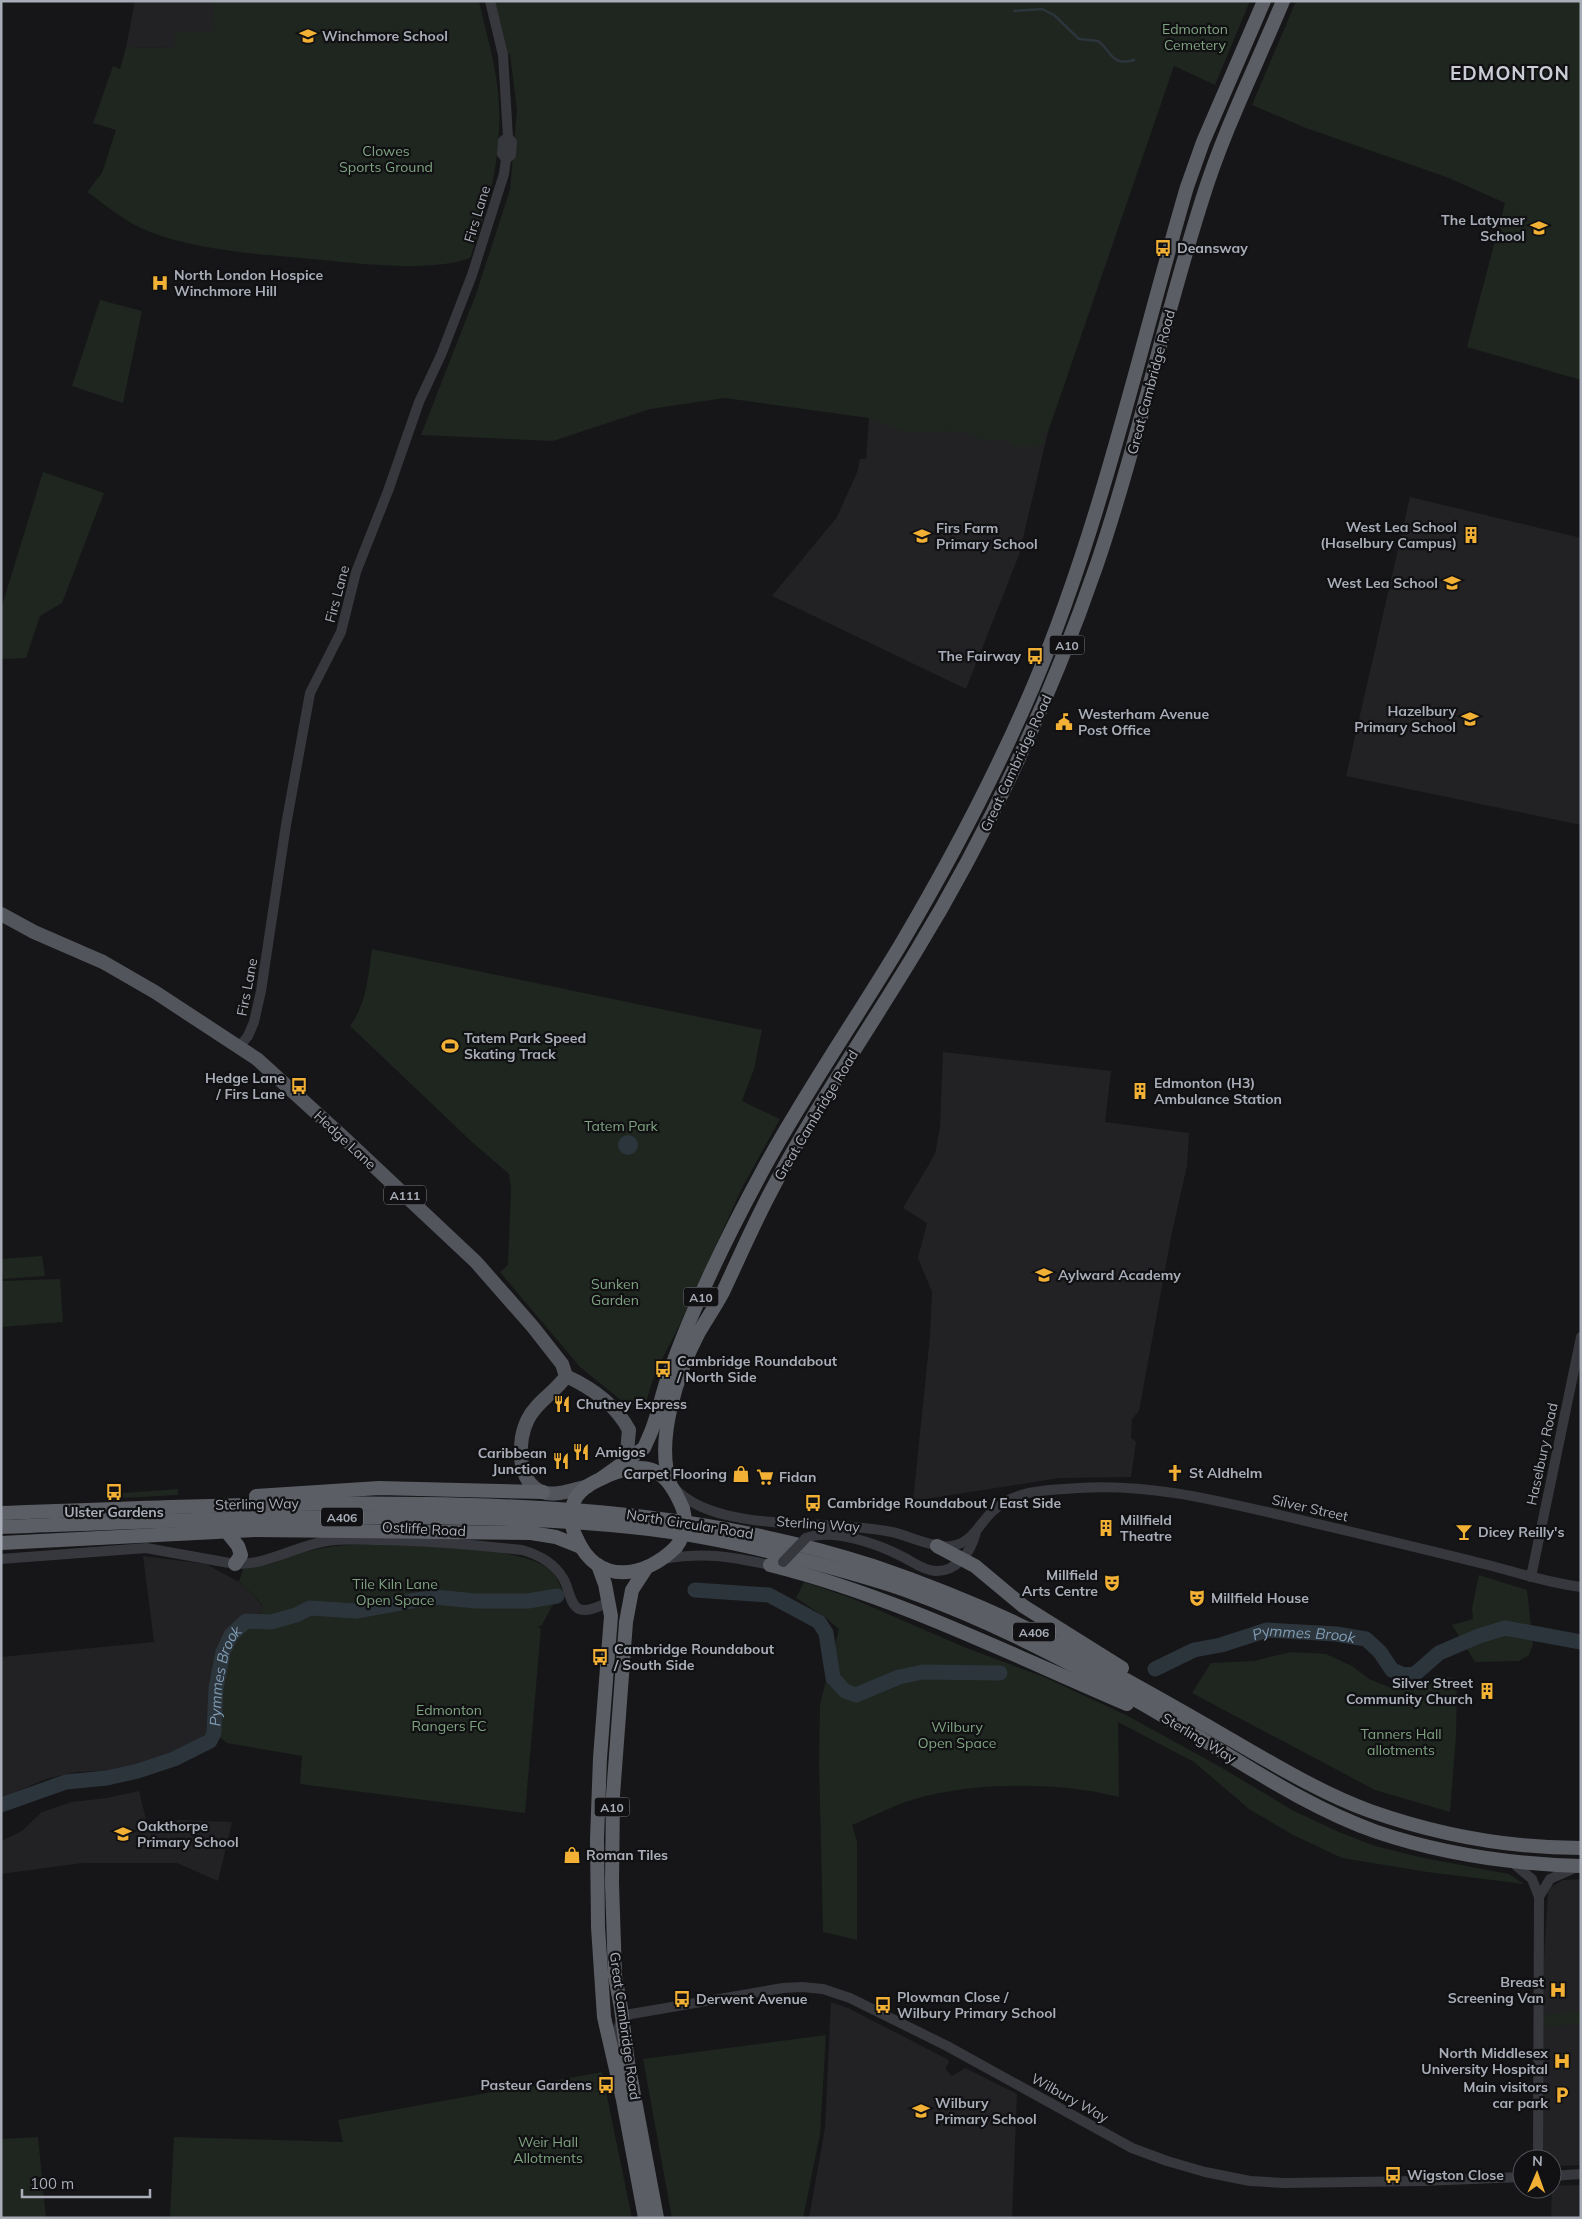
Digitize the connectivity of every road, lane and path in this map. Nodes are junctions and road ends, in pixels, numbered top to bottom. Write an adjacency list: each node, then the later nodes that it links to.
1 (490, 1): 5 (street, Firs Lane)
2 (1264, 1): 8 (highway, Great Cambridge Road / A10)
3 (1283, 1): 10 (highway, Great Cambridge Road / A10)
4 (1, 914): 5 (main road, Hedge Lane / A111)
5 (240, 1046): 7 (main road, Hedge Lane / A111)
6 (1581, 1337): 30 (street, Haselbury Road)
7 (566, 1376): 8 (main road); 12 (main road)
8 (623, 1463): 9 (highway, A10)
9 (602, 1478): 10 (highway); 11 (highway)
10 (672, 1485): 21 (street, Sterling Way); 24 (highway, bridge)
11 (588, 1486): 12 (main road); 20 (highway, bridge)
12 (543, 1492): 13 (highway, A406)
13 (216, 1504): 14 (highway, Sterling Way / A406); 15 (highway, Sterling Way / A406)
14 (1, 1513)
15 (542, 1514): 16 (highway, Sterling Way / A406); 25 (highway, North Circular Road / A406)
16 (1, 1527)
17 (226, 1531): 19 (highway, A406); 20 (highway, A406); 26 (highway)
18 (976, 1531): 21 (street); 22 (street); 30 (street, Silver Street)
19 (1, 1543)
20 (579, 1543): 27 (highway)
21 (937, 1546): 22 (highway, A406)
22 (963, 1558): 28 (street, bridge); 34 (highway, A406)
23 (1, 1559): 26 (street, Ostliffe Road)
24 (662, 1559): 28 (street); 29 (highway)
25 (833, 1561): 33 (highway, Sterling Way / A406); 34 (highway, Sterling Way / A406)
26 (235, 1564): 32 (street, Ostliffe Road)
27 (598, 1565): 29 (highway); 32 (highway, Great Cambridge Road / A10)
28 (781, 1566): 33 (highway)
29 (647, 1567): 39 (highway, Great Cambridge Road / A10)
30 (1531, 1577): 31 (street, Silver Street)
31 (1581, 1587)
32 (609, 1602): 40 (highway, Great Cambridge Road / A10)
33 (1187, 1730): 36 (highway, Sterling Way / A406)
34 (1220, 1733): 35 (highway, Sterling Way / A406)
35 (1581, 1848)
36 (1513, 1862): 37 (highway, Sterling Way / A406); 38 (street)
37 (1580, 1866): 38 (street)
38 (1539, 1897): 43 (street)
39 (615, 1976): 40 (highway, A10); 41 (highway, Great Cambridge Road / A10)
40 (604, 2017): 42 (highway, Great Cambridge Road / A10)
41 (622, 2019): 42 (street); 46 (street, Wilbury Way); 48 (highway, Great Cambridge Road / A10)
42 (616, 2072): 47 (highway, Great Cambridge Road / A10)
43 (1538, 2149)
44 (1581, 2174): 45 (street)
45 (1562, 2175)
46 (1512, 2177)
47 (645, 2218)
48 (657, 2218)

